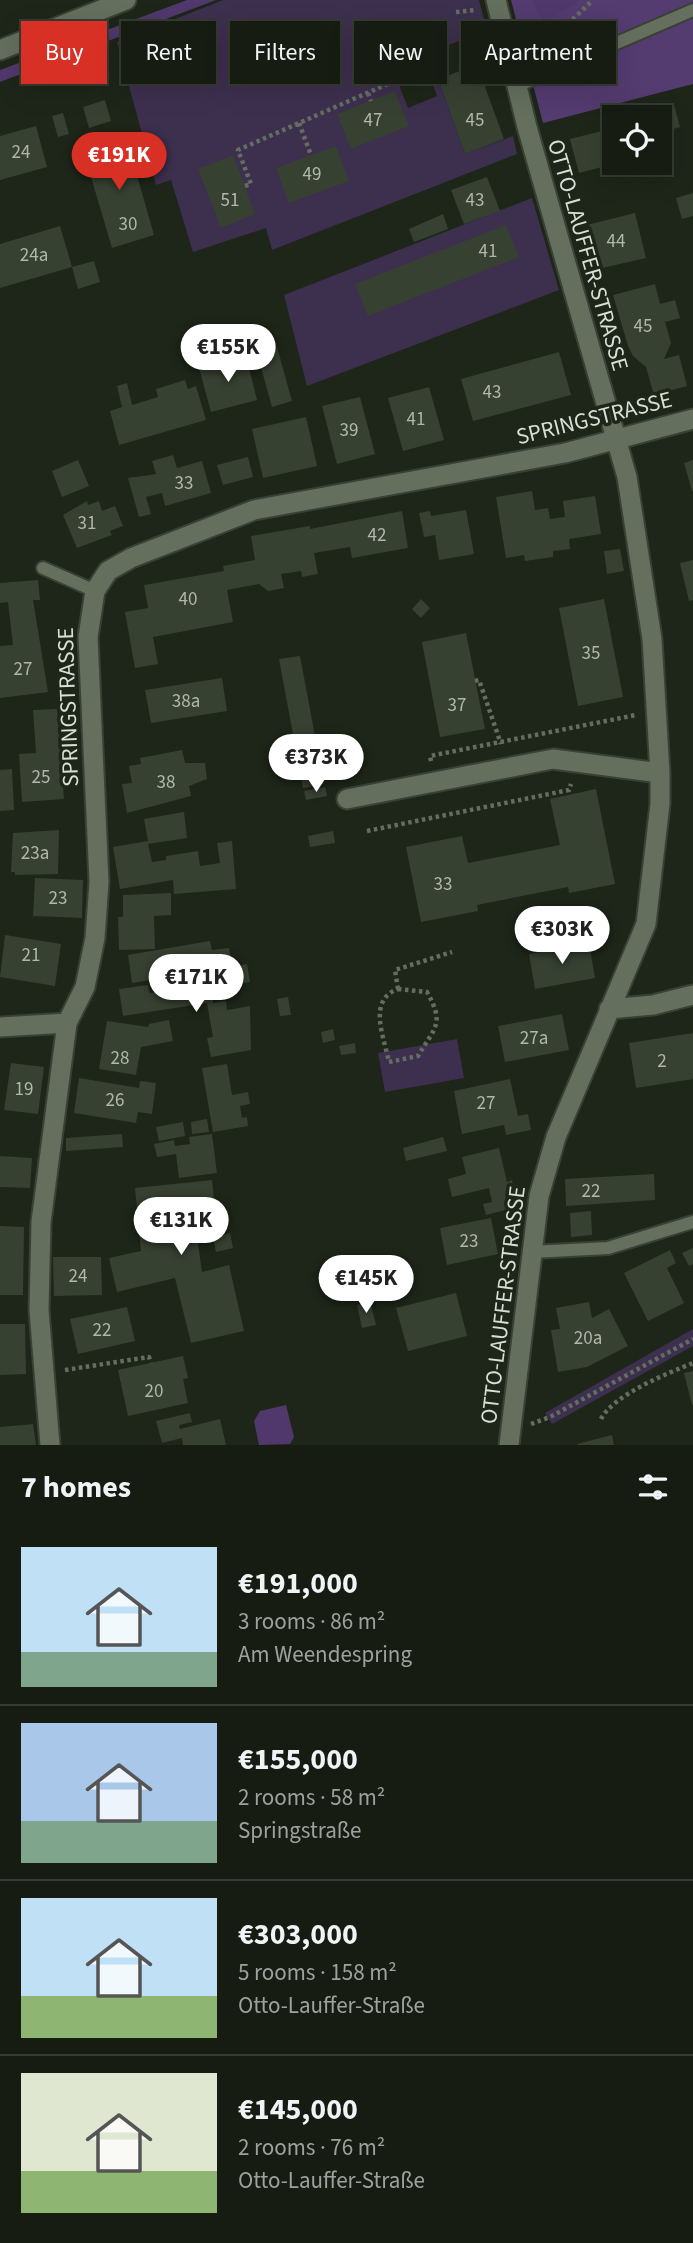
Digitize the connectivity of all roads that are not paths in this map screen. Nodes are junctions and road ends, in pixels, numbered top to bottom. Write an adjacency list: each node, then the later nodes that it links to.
1 (126, 0): 6 (street)
2 (496, 0): 4 (street, OTTO-LAUFFER-STRASSE)
3 (693, 10): 5 (lane)
4 (501, 21)
5 (616, 41)
6 (0, 50)
7 (517, 84): 9 (street, OTTO-LAUFFER-STRASSE)
8 (693, 419): 9 (street, SPRINGSTRASSE)
9 (615, 440): 11 (street, SPRINGSTRASSE); 12 (street, OTTO-LAUFFER-STRASSE)
10 (43, 568): 11 (lane)
11 (95, 591): 16 (street, SPRINGSTRASSE)
12 (660, 773): 13 (street); 15 (street, OTTO-LAUFFER-STRASSE)
13 (347, 799)
14 (693, 995): 15 (street)
15 (609, 1009): 19 (street, OTTO-LAUFFER-STRASSE)
16 (67, 1023): 17 (street); 21 (street, SPRINGSTRASSE)
17 (0, 1027)
18 (693, 1222): 19 (lane)
19 (532, 1252): 20 (street, OTTO-LAUFFER-STRASSE)
20 (510, 1438)
21 (50, 1445)

